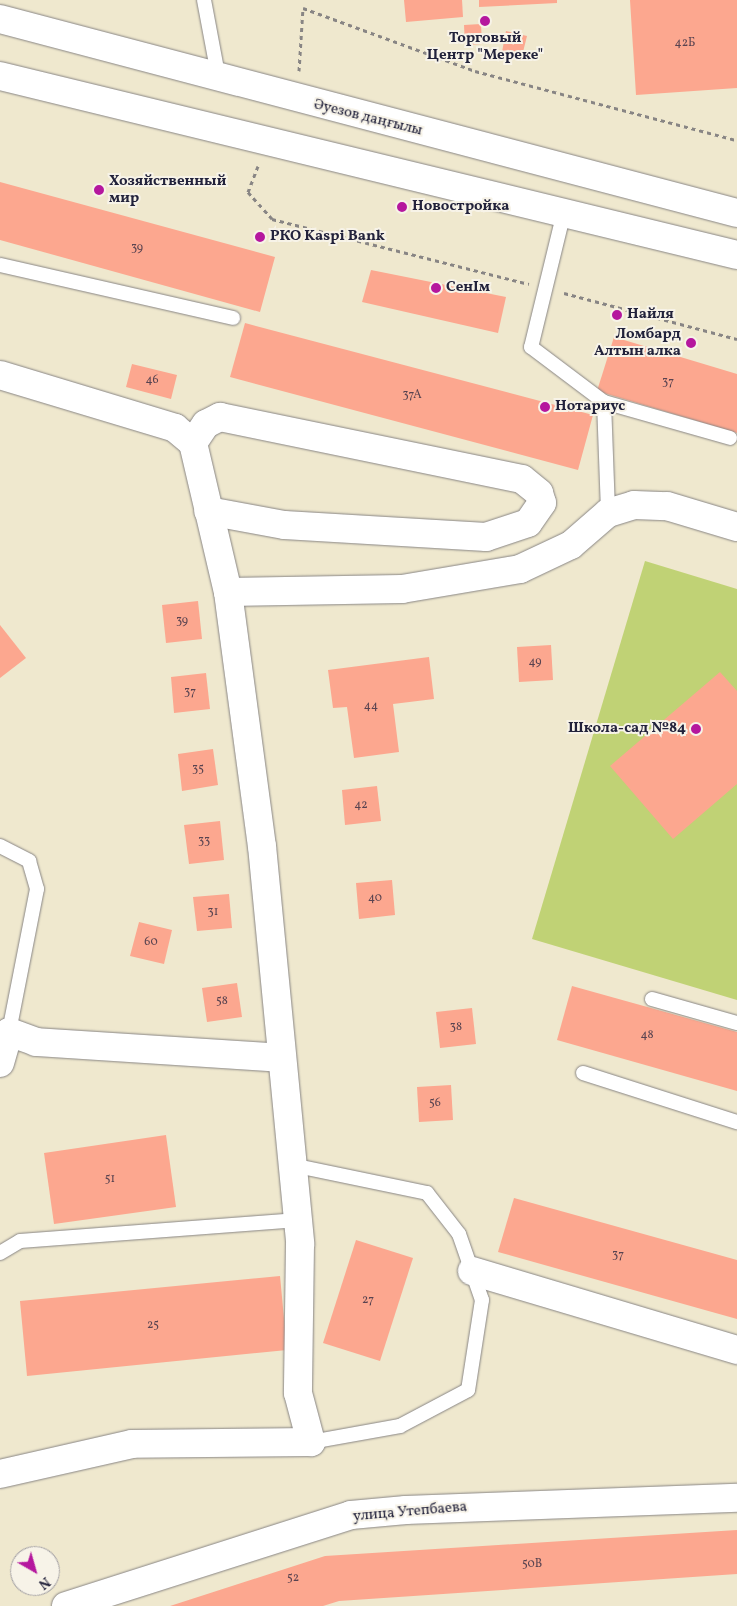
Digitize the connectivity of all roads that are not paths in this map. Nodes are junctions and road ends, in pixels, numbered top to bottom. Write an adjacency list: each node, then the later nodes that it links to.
1 (204, 0): 3 (lane)
2 (0, 19): 3 (street, Әуезов даңғылы)
3 (218, 75): 6 (street, Әуезов даңғылы)
4 (0, 76): 5 (street)
5 (564, 212): 7 (street); 11 (lane)
6 (737, 212)
7 (737, 255)
8 (0, 265): 9 (lane)
9 (233, 318)
10 (0, 375): 13 (street)
11 (604, 402): 12 (lane); 15 (lane)
12 (730, 438)
13 (193, 443): 14 (street); 14 (street)
14 (208, 511): 17 (street)
15 (608, 513): 16 (street); 17 (street)
16 (737, 527)
17 (228, 592): 22 (street)
18 (0, 846): 21 (lane)
19 (652, 999): 20 (lane)
20 (737, 1022)
21 (9, 1032): 22 (street); 23 (street)
22 (281, 1058): 26 (street)
23 (0, 1063)
24 (583, 1073): 25 (lane)
25 (737, 1122)
26 (292, 1165): 27 (street); 29 (lane)
27 (298, 1220): 28 (lane); 31 (street)
28 (0, 1253)
29 (472, 1271): 30 (street); 31 (lane)
30 (737, 1350)
31 (311, 1442): 32 (street)
32 (0, 1474)
33 (737, 1498): 34 (street, улица Утепбаева)
34 (66, 1606)

